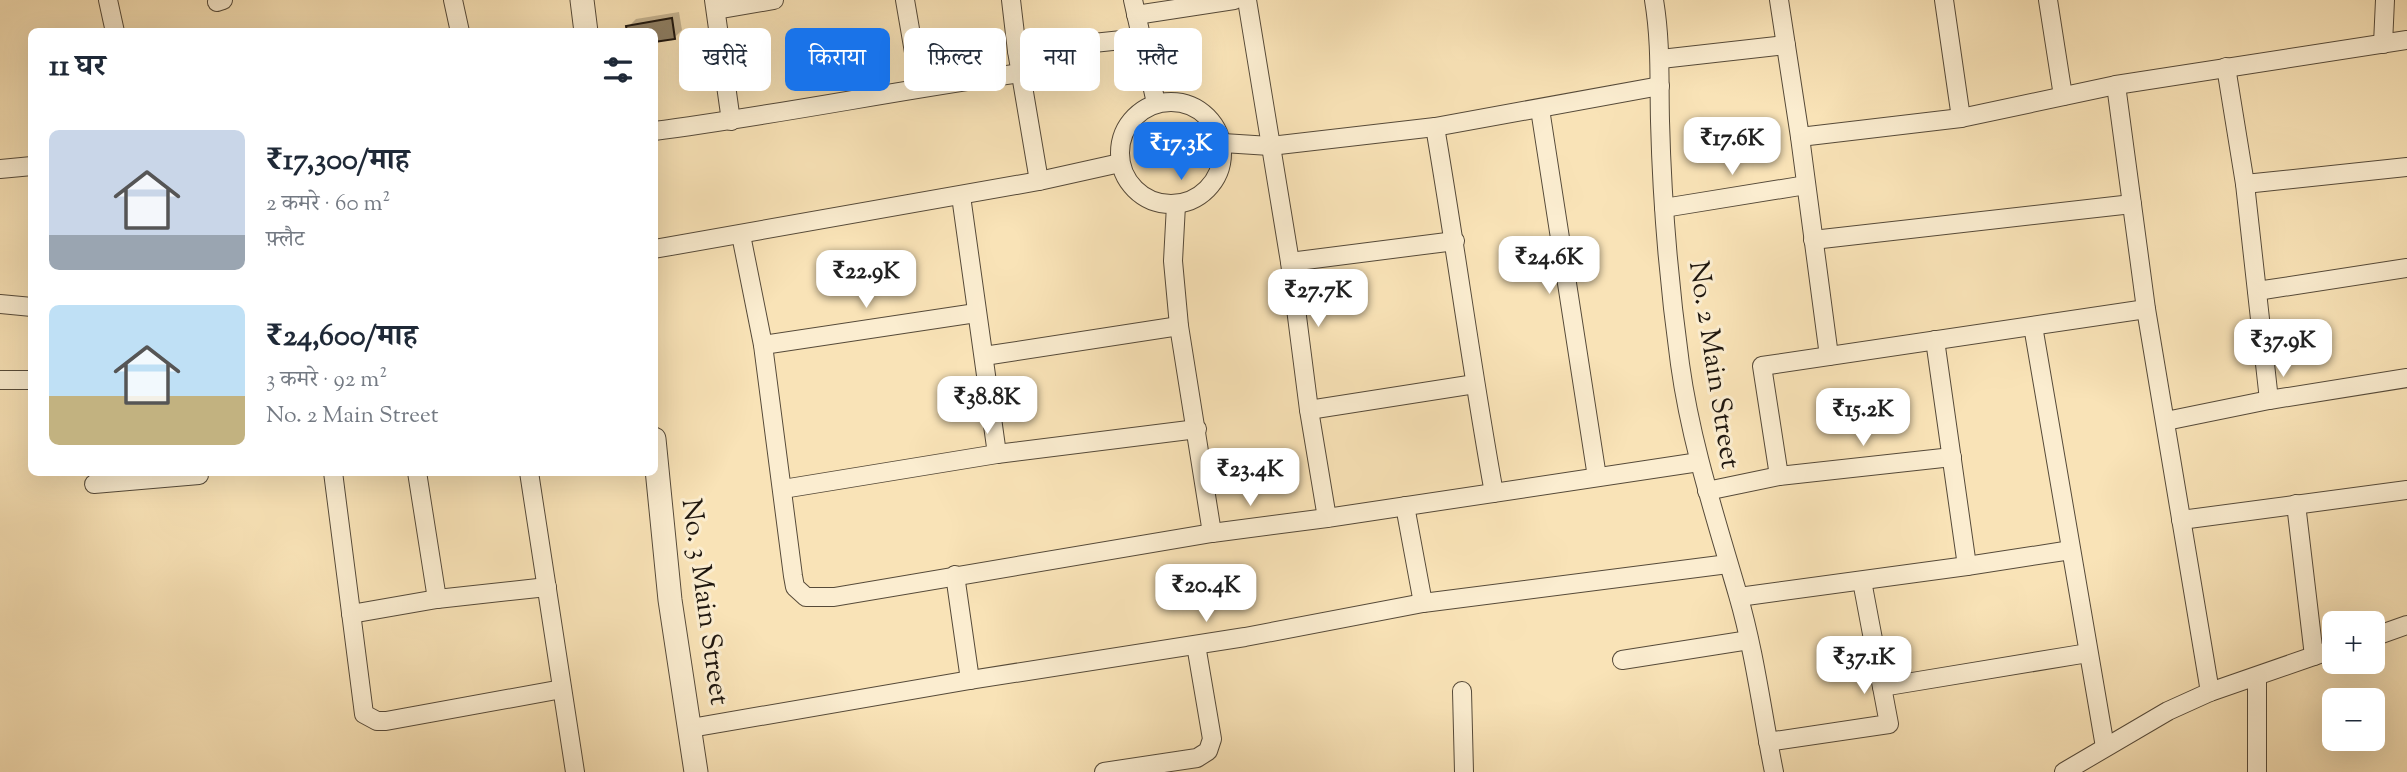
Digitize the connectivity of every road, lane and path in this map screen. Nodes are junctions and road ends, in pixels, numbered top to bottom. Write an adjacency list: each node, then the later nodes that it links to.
1 (108, 0): 16 (street)
2 (453, 0): 17 (street)
3 (582, 0): 18 (street)
4 (774, 0): 14 (street)
5 (905, 0): 19 (street)
6 (1012, 0): 25 (street)
7 (1234, 0): 15 (street)
8 (1247, 0): 43 (street)
9 (1654, 0): 26 (street, No. 2 Main Street)
10 (1779, 0): 24 (street)
11 (1944, 0): 37 (street)
12 (2048, 0): 34 (street)
13 (2385, 0): 23 (street)
14 (715, 5): 38 (street)
15 (1134, 8): 20 (street)
16 (114, 28)
17 (459, 28)
18 (586, 28)
19 (910, 28)
20 (1139, 28)
21 (2407, 40): 23 (street)
22 (1114, 41): 25 (street)
23 (2383, 44): 27 (street)
24 (1786, 45): 26 (street); 41 (street)
25 (1017, 51): 28 (street)
26 (1661, 59): 30 (street, No. 2 Main Street)
27 (2226, 67): 29 (street); 49 (street)
28 (1020, 68)
29 (2116, 85): 34 (street); 52 (street)
30 (1660, 86): 36 (street); 54 (street, No. 2 Main Street)
31 (904, 90): 38 (street)
32 (1024, 91): 48 (street)
33 (1153, 91): 35 (street)
34 (2063, 96): 37 (street)
35 (1156, 103): 42 (street); 44 (street)
36 (1540, 109): 39 (street); 89 (street)
37 (1961, 118): 41 (street)
38 (731, 121): 40 (street)
39 (1435, 127): 43 (street); 57 (street)
40 (658, 130)
41 (1800, 137): 50 (street)
42 (1223, 143): 43 (street); 53 (street)
43 (1270, 146): 59 (street)
44 (1120, 163): 48 (street); 53 (street)
45 (28, 166): 47 (street)
46 (2407, 167): 49 (street)
47 (0, 169)
48 (1040, 181): 51 (street)
49 (2245, 184): 61 (street)
50 (1806, 185): 54 (street); 56 (street)
51 (961, 196): 55 (street); 65 (street)
52 (2132, 204): 56 (street); 64 (street)
53 (1176, 205): 66 (street)
54 (1664, 208): 82 (street, No. 2 Main Street)
55 (741, 235): 58 (street); 69 (street)
56 (1813, 240): 71 (street)
57 (1455, 241): 59 (street); 75 (street)
58 (658, 248)
59 (1290, 262): 77 (street)
60 (2407, 268): 61 (street)
61 (2257, 291): 76 (street)
62 (0, 304): 63 (street)
63 (28, 307)
64 (2146, 309): 67 (street); 78 (street)
65 (976, 313): 69 (street); 70 (street)
66 (1179, 326): 70 (street); 79 (street)
67 (2033, 326): 68 (street); 100 (street)
68 (1935, 340): 71 (street); 81 (street)
69 (762, 345): 91 (street)
70 (984, 356): 80 (street)
71 (1829, 356): 88 (street)
72 (2407, 378): 76 (street)
73 (0, 380): 74 (street)
74 (28, 380)
75 (1475, 384): 77 (street); 93 (street)
76 (2269, 400): 78 (street)
77 (1309, 410): 97 (street)
78 (2166, 421): 98 (street)
79 (1197, 429): 80 (street); 99 (street)
80 (997, 454): 91 (street)
81 (1952, 457): 88 (street); 102 (street)
82 (1699, 462): 89 (street); 92 (street, No. 2 Main Street)
83 (175, 476): 90 (street)
84 (334, 476): 109 (street)
85 (418, 476): 107 (street)
86 (530, 476): 105 (street)
87 (658, 476): 124 (street, No. 3 Main Street)
88 (1779, 476): 92 (street)
89 (1597, 477): 93 (street)
90 (94, 484)
91 (783, 489): 103 (street)
92 (1707, 491): 101 (street, No. 2 Main Street)
93 (1494, 493): 96 (street)
94 (2406, 496): 95 (street)
95 (2296, 504): 98 (street); 116 (street)
96 (1405, 506): 97 (street); 108 (street)
97 (1327, 518): 99 (street)
98 (2181, 520): 123 (street)
99 (1212, 533): 103 (street)
100 (2071, 550): 102 (street); 114 (street)
101 (1728, 564): 106 (street, No. 2 Main Street); 108 (street)
102 (1967, 566): 104 (street)
103 (955, 575): 119 (street)
104 (1862, 580): 106 (street); 120 (street)
105 (547, 587): 107 (street); 121 (street)
106 (1739, 597): 112 (street, No. 2 Main Street)
107 (437, 599): 109 (street)
108 (1423, 603): 113 (street)
109 (351, 614): 121 (street)
110 (2407, 625): 111 (street)
111 (2385, 632)
112 (1749, 640): 117 (street); 125 (street, No. 2 Main Street)
113 (1196, 645): 119 (street); 127 (street)
114 (2088, 653): 120 (street); 126 (street)
115 (2322, 653): 116 (street)
116 (2314, 656): 118 (street)
117 (1622, 660)
118 (2257, 677): 123 (street); 134 (street)
119 (970, 680): 124 (street)
120 (1882, 687): 125 (street)
121 (562, 690): 128 (street)
122 (1462, 691): 131 (street)
123 (2210, 692): 126 (street)
124 (691, 728): 129 (street, No. 3 Main Street)
125 (1768, 742): 132 (street, No. 2 Main Street)
126 (2105, 747): 133 (street)
127 (1154, 768): 130 (street)
128 (575, 772)
129 (696, 772)
130 (1104, 772)
131 (1464, 772)
132 (1773, 772)
133 (2064, 772)
134 (2257, 772)

